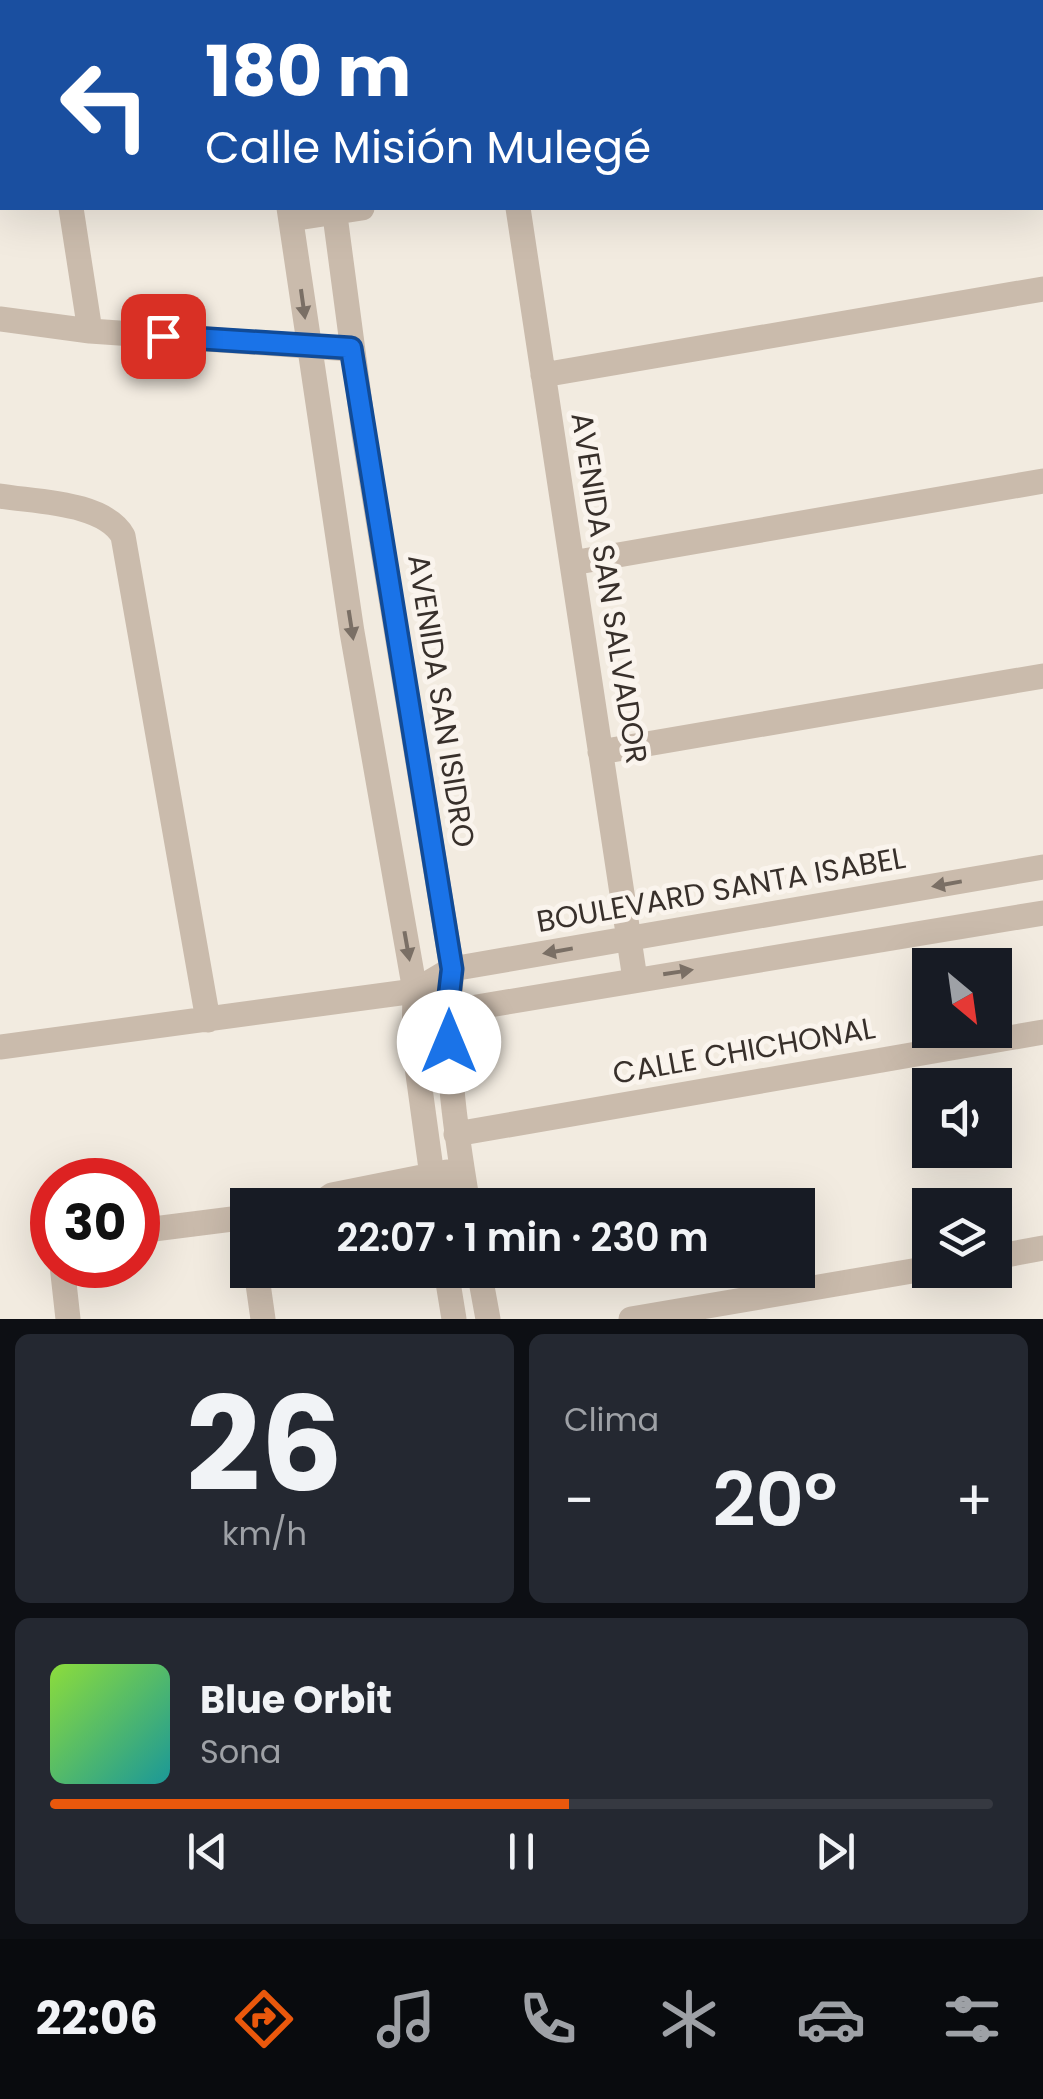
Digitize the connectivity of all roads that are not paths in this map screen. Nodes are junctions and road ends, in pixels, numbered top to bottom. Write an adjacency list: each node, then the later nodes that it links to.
1 (70, 210): 7 (street)
2 (334, 210): 4 (street); 9 (street, AVENIDA SAN ISIDRO)
3 (518, 210): 10 (street, AVENIDA SAN SALVADOR)
4 (290, 213): 8 (street, one-way to 8)
5 (1043, 289): 10 (street)
6 (0, 319): 7 (street)
7 (90, 331): 8 (street)
8 (308, 347): 9 (street); 21 (street, one-way to 21)
9 (351, 348): 19 (street, AVENIDA SAN ISIDRO)
10 (544, 375): 13 (street, AVENIDA SAN SALVADOR)
11 (1043, 481): 13 (street)
12 (0, 496): 23 (street)
13 (572, 563): 15 (street, AVENIDA SAN SALVADOR)
14 (1043, 676): 15 (street)
15 (600, 752): 18 (street, AVENIDA SAN SALVADOR)
16 (1043, 867): 18 (street, BOULEVARD SANTA ISABEL, one-way to 18)
17 (1043, 913): 20 (street, one-way to 17)
18 (628, 940): 19 (street, BOULEVARD SANTA ISABEL, one-way to 19); 20 (street, AVENIDA SAN SALVADOR)
19 (452, 969): 21 (street, BOULEVARD SANTA ISABEL); 22 (street, AVENIDA SAN ISIDRO)
20 (634, 978): 22 (street)
21 (415, 991): 22 (street); 23 (street, BOULEVARD SANTA ISABEL); 27 (street)
22 (447, 1012): 26 (street, AVENIDA SAN ISIDRO)
23 (208, 1020): 25 (street, BOULEVARD SANTA ISABEL)
24 (1043, 1032): 26 (street, CALLE CHICHONAL)
25 (0, 1043)
26 (456, 1134): 28 (street, AVENIDA SAN ISIDRO)
27 (433, 1188)
28 (466, 1188)
29 (230, 1219): 30 (street)
30 (160, 1228)
31 (1043, 1248): 32 (street)
32 (1012, 1253)
33 (912, 1271): 42 (street)
34 (65, 1288): 38 (street)
35 (259, 1288): 39 (street)
36 (449, 1288): 40 (street)
37 (483, 1288): 41 (street)
38 (68, 1319)
39 (263, 1319)
40 (454, 1319)
41 (488, 1319)
42 (631, 1319)

